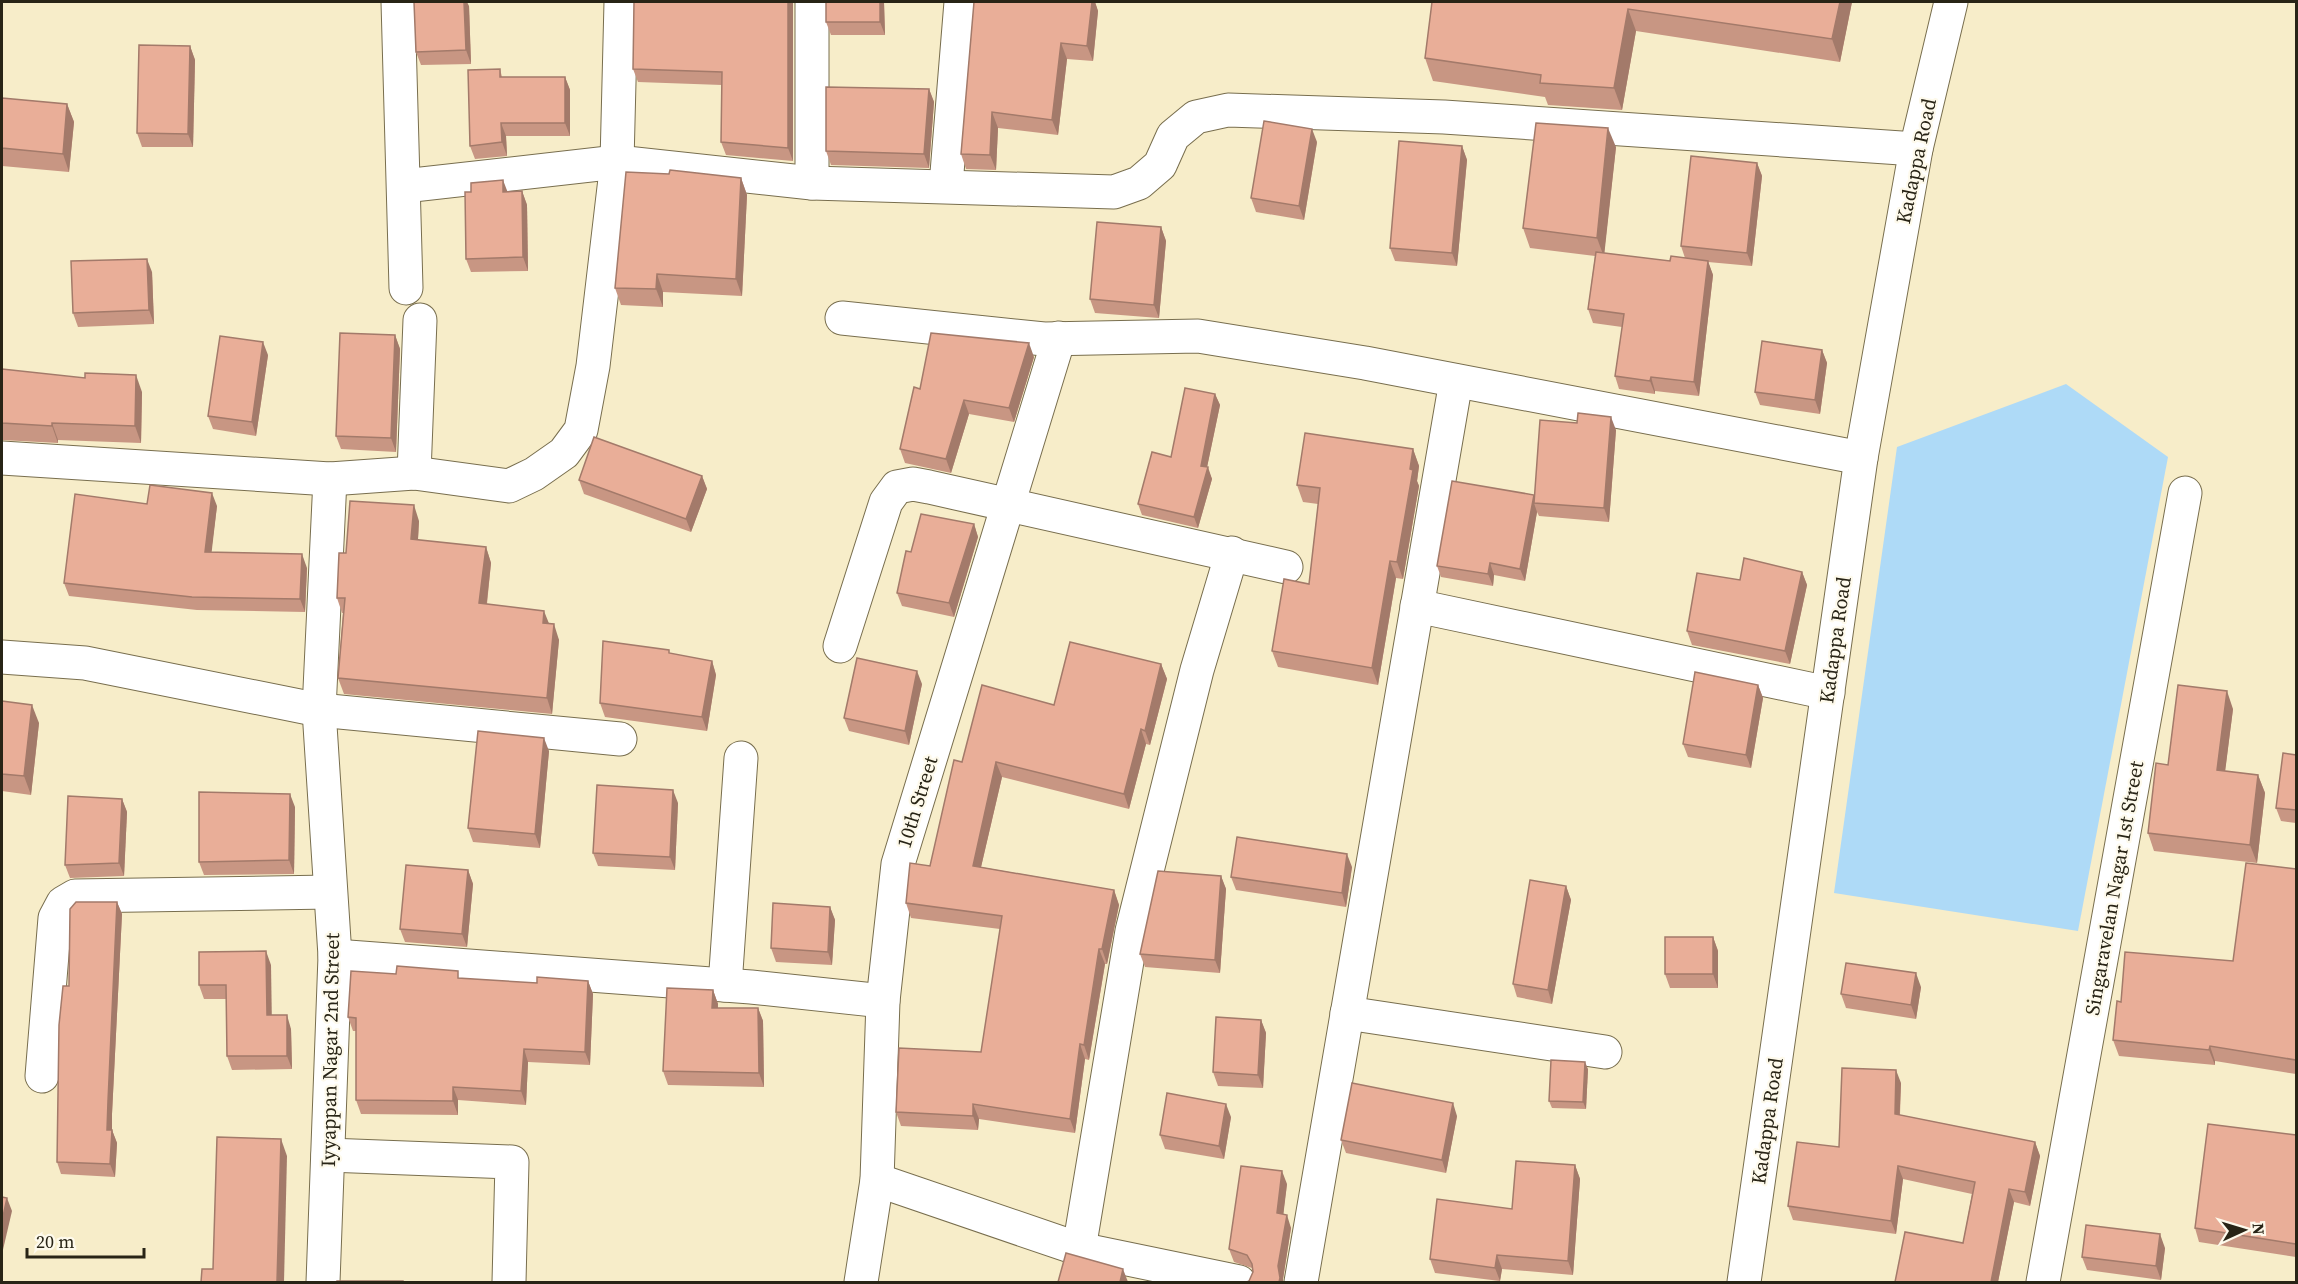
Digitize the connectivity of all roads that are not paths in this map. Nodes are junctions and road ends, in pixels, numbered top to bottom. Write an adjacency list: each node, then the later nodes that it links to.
1 (398, 2): 10 (street)
2 (621, 2): 7 (street)
3 (812, 2): 8 (street)
4 (961, 2): 9 (street)
5 (1951, 2): 6 (street, Kadappa Road)
6 (1916, 150): 9 (street); 17 (street, Kadappa Road)
7 (617, 162): 8 (street); 10 (street); 18 (street)
8 (812, 183): 9 (street)
9 (946, 185)
10 (404, 186): 11 (street)
11 (406, 288)
12 (842, 318): 14 (street)
13 (420, 320): 18 (street)
14 (1059, 338): 15 (street); 21 (street, 10th Street)
15 (1456, 381): 17 (street); 24 (street)
16 (2, 458): 19 (street)
17 (1861, 458): 27 (street, Kadappa Road)
18 (414, 473): 19 (street)
19 (330, 479): 28 (street, Iyyappan Nagar 2nd Street)
20 (2185, 493): 47 (street, Singaravelan Nagar 1st Street)
21 (1008, 504): 22 (street); 25 (street); 34 (street, 10th Street)
22 (1232, 553): 23 (street); 40 (street)
23 (1286, 567)
24 (1417, 606): 27 (street); 35 (street)
25 (840, 646)
26 (2, 657): 28 (street)
27 (1827, 693): 46 (street, Kadappa Road)
28 (319, 710): 29 (street); 31 (street, Iyyappan Nagar 2nd Street)
29 (620, 739)
30 (741, 758): 33 (street)
31 (330, 892): 32 (street, Iyyappan Nagar 2nd Street); 37 (street)
32 (335, 956): 33 (street); 38 (street, Iyyappan Nagar 2nd Street)
33 (725, 985): 34 (street)
34 (883, 1001): 39 (street, 10th Street)
35 (1347, 1013): 36 (street); 45 (street)
36 (1605, 1052)
37 (42, 1076)
38 (328, 1155): 41 (street, Iyyappan Nagar 2nd Street); 42 (street)
39 (877, 1180): 40 (street); 43 (street, 10th Street)
40 (1079, 1249): 44 (street)
41 (323, 1282)
42 (509, 1282)
43 (861, 1282)
44 (1239, 1282)
45 (1301, 1282)
46 (1744, 1282)
47 (2043, 1282)

